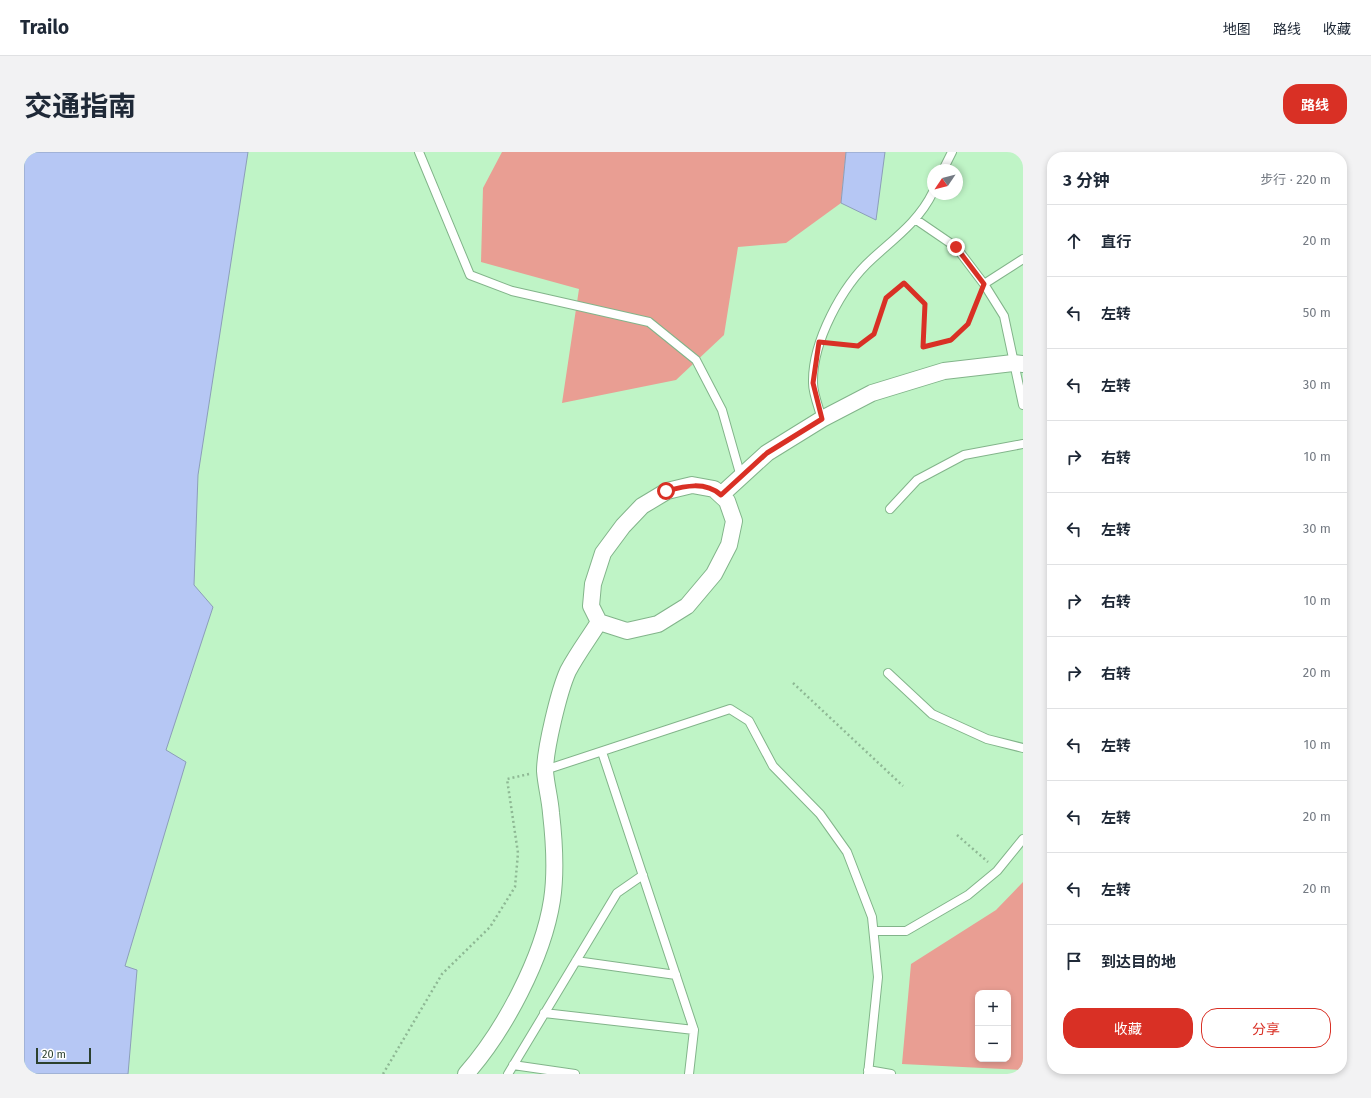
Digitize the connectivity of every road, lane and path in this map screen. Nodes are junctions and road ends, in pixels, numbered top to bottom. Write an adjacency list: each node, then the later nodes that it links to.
1 (419, 152): 13 (lane)
2 (952, 152): 3 (lane)
3 (946, 164)
4 (928, 200): 5 (lane)
5 (916, 219): 7 (lane); 8 (lane)
6 (1023, 259): 7 (lane)
7 (984, 284): 8 (path); 9 (lane)
8 (819, 342): 11 (lane)
9 (1018, 364): 10 (lane); 11 (street)
10 (1023, 405)
11 (822, 419): 13 (street)
12 (1023, 444): 15 (lane)
13 (741, 477): 14 (street)
14 (721, 495): 16 (street); 16 (street)
15 (890, 509)
16 (599, 622): 21 (street)
17 (888, 673): 19 (lane)
18 (793, 682): 22 (path)
19 (1023, 748)
20 (602, 752): 21 (lane); 26 (lane); 27 (lane)
21 (545, 770): 34 (path); 35 (street)
22 (903, 786)
23 (957, 835): 25 (path)
24 (1023, 839): 25 (lane)
25 (997, 871): 27 (lane)
26 (643, 875): 28 (lane); 29 (lane)
27 (874, 931): 33 (lane)
28 (576, 961): 29 (lane); 30 (lane)
29 (676, 975): 31 (lane)
30 (544, 1013): 31 (lane); 32 (lane)
31 (694, 1030): 38 (lane)
32 (513, 1065): 36 (lane); 37 (lane)
33 (868, 1072): 39 (lane)
34 (383, 1074)
35 (466, 1074)
36 (508, 1074)
37 (575, 1074)
38 (689, 1074)
39 (891, 1074)

